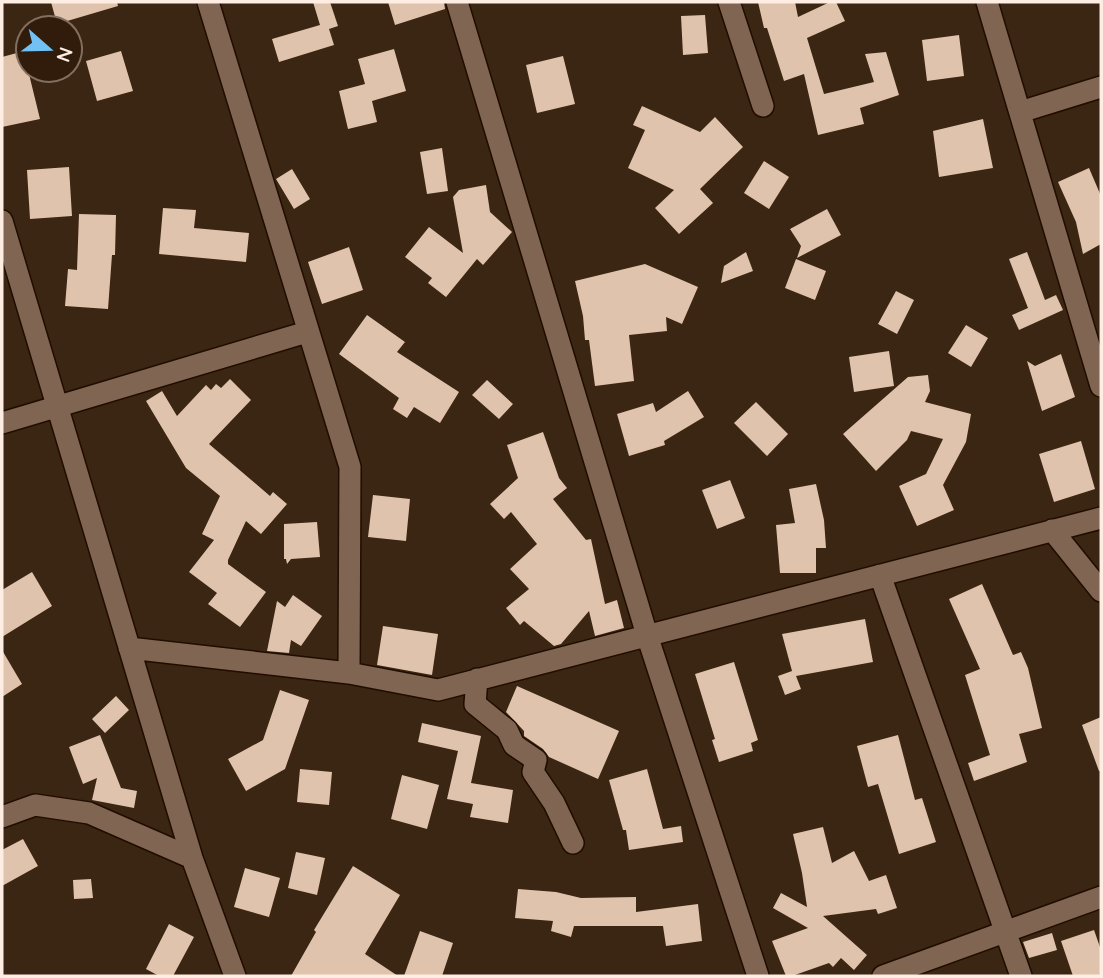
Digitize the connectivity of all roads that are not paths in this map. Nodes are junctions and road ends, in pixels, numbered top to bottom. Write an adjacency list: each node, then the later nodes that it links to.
1 (208, 2): 9 (street)
2 (457, 2): 17 (street)
3 (729, 2): 6 (street)
4 (987, 2): 7 (street)
5 (1101, 86): 7 (street)
6 (763, 106)
7 (1020, 112): 10 (street)
8 (2, 220): 11 (street)
9 (307, 332): 11 (street); 19 (street)
10 (1101, 386)
11 (57, 407): 12 (street); 18 (street)
12 (2, 423)
13 (1101, 518): 14 (street)
14 (1052, 530): 15 (street); 16 (street)
15 (880, 575): 17 (street); 25 (street)
16 (1101, 591)
17 (647, 635): 20 (street); 27 (street)
18 (129, 648): 19 (street); 23 (street)
19 (349, 673): 20 (street)
20 (477, 679): 22 (street)
21 (2, 817): 23 (street)
22 (573, 843)
23 (192, 858): 26 (street)
24 (1101, 897): 25 (street)
25 (1006, 932): 28 (street); 29 (street)
26 (235, 976)
27 (758, 976)
28 (883, 976)
29 (1021, 976)

